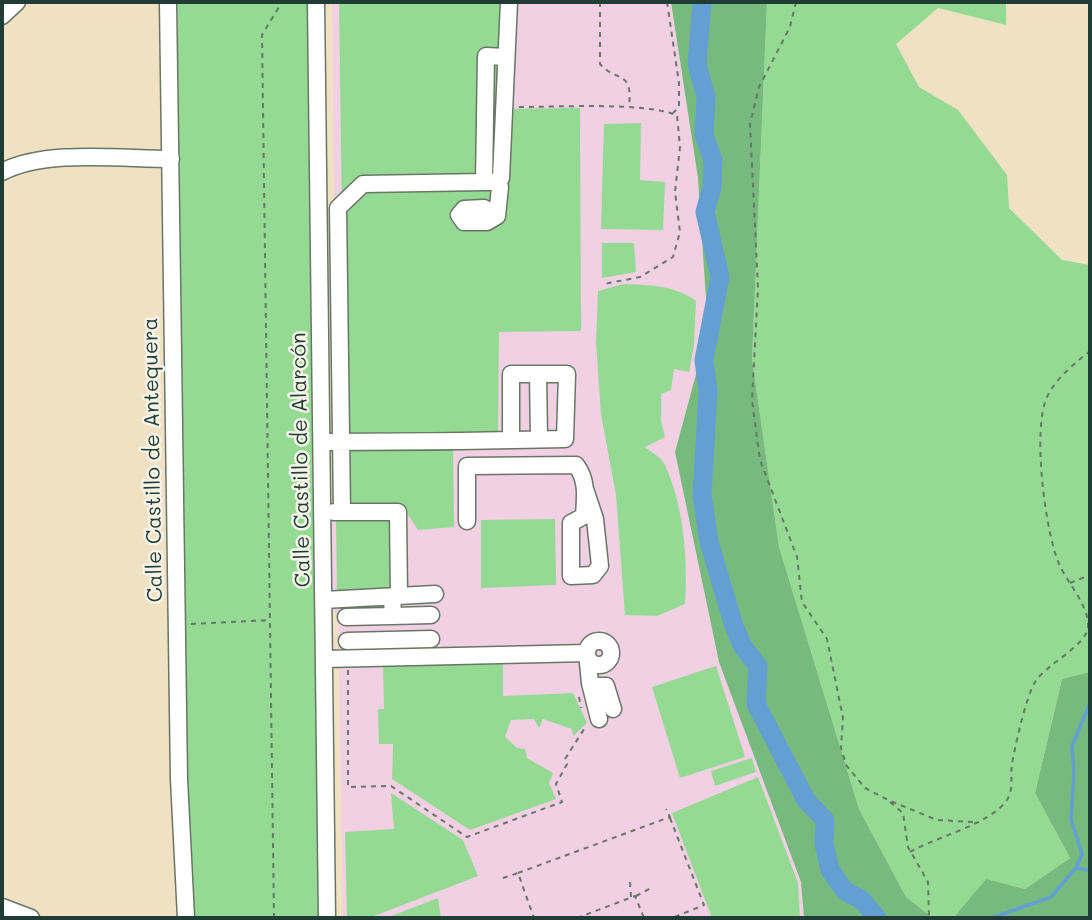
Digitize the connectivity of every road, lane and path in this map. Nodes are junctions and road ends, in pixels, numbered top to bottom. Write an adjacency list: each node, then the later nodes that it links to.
1 (18, 2): 9 (street)
2 (168, 2): 14 (street, Calle Castillo de Antequera)
3 (282, 2): 42 (path)
4 (317, 2): 26 (street, Calle Castillo de Alarcón)
5 (509, 2): 10 (street)
6 (600, 2): 12 (path)
7 (667, 2): 13 (path)
8 (796, 2): 50 (path)
9 (2, 16)
10 (506, 57): 11 (street); 16 (street)
11 (504, 107): 12 (path); 16 (street)
12 (629, 109): 13 (path)
13 (673, 114): 18 (path)
14 (171, 159): 15 (street); 43 (street, Calle Castillo de Antequera)
15 (2, 172)
16 (490, 182): 17 (street); 25 (street)
17 (497, 216)
18 (604, 284)
19 (1090, 351): 34 (path)
20 (538, 374): 21 (street); 22 (street); 24 (street)
21 (539, 439): 22 (street); 24 (street)
22 (565, 439): 27 (street)
23 (466, 440): 24 (street); 25 (street); 28 (street)
24 (511, 440)
25 (341, 442): 26 (street); 30 (street)
26 (322, 443): 31 (street, Calle Castillo de Alarcón)
27 (576, 465): 28 (street); 29 (street)
28 (467, 466): 32 (street)
29 (585, 489): 29 (street)
30 (342, 512): 31 (street); 36 (street)
31 (323, 513): 38 (street, Calle Castillo de Alarcón)
32 (467, 521)
33 (1090, 575): 34 (path)
34 (1069, 584): 53 (path)
35 (435, 594): 36 (street)
36 (396, 596): 37 (street); 40 (street)
37 (346, 598): 38 (street); 41 (street)
38 (324, 600): 46 (street, Calle Castillo de Alarcón)
39 (431, 615): 40 (street)
40 (393, 616): 41 (street)
41 (346, 617): 45 (street)
42 (270, 620): 43 (path); 63 (path)
43 (176, 625): 62 (street, Calle Castillo de Antequera)
44 (431, 639): 45 (street)
45 (347, 649): 46 (street); 47 (street); 49 (path)
46 (325, 659): 64 (street, Calle Castillo de Alarcón)
47 (588, 687): 48 (path); 49 (street)
48 (583, 711)
49 (600, 717)
50 (888, 800): 53 (path); 54 (path)
51 (666, 809): 52 (path)
52 (670, 817): 55 (path); 68 (path)
53 (973, 822): 54 (path)
54 (910, 852): 69 (path)
55 (518, 873): 56 (path); 65 (path)
56 (503, 878)
57 (630, 882): 59 (path)
58 (653, 887): 59 (path)
59 (633, 897): 66 (path); 67 (path)
60 (2, 907): 61 (street)
61 (31, 918)
62 (186, 918)
63 (274, 918)
64 (327, 918)
65 (534, 918)
66 (577, 918)
67 (644, 918)
68 (672, 918)
69 (929, 918)

